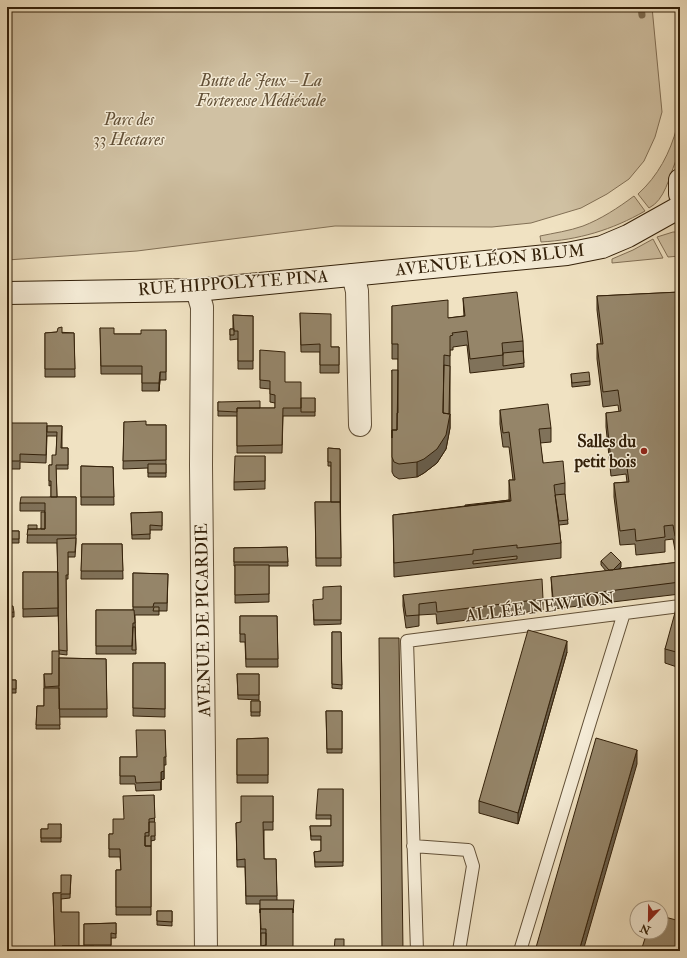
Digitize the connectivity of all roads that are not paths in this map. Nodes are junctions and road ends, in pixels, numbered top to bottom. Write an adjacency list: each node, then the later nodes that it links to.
1 (680, 180): 2 (street)
2 (680, 194)
3 (680, 207): 4 (street, AVENUE LÉON BLUM)
4 (386, 271): 5 (street, RUE HIPPOLYTE PINA)
5 (353, 275): 6 (street, RUE HIPPOLYTE PINA); 8 (street)
6 (197, 290): 7 (street, RUE HIPPOLYTE PINA); 12 (street, AVENUE DE PICARDIE)
7 (7, 293)
8 (360, 425)
9 (680, 606): 10 (lane)
10 (624, 613): 11 (lane, ALLÉE NEWTON); 15 (lane, ALLÉE NEWTON)
11 (413, 846): 13 (lane, ALLÉE NEWTON); 14 (lane)
12 (206, 951)
13 (417, 951)
14 (459, 951)
15 (520, 951)

